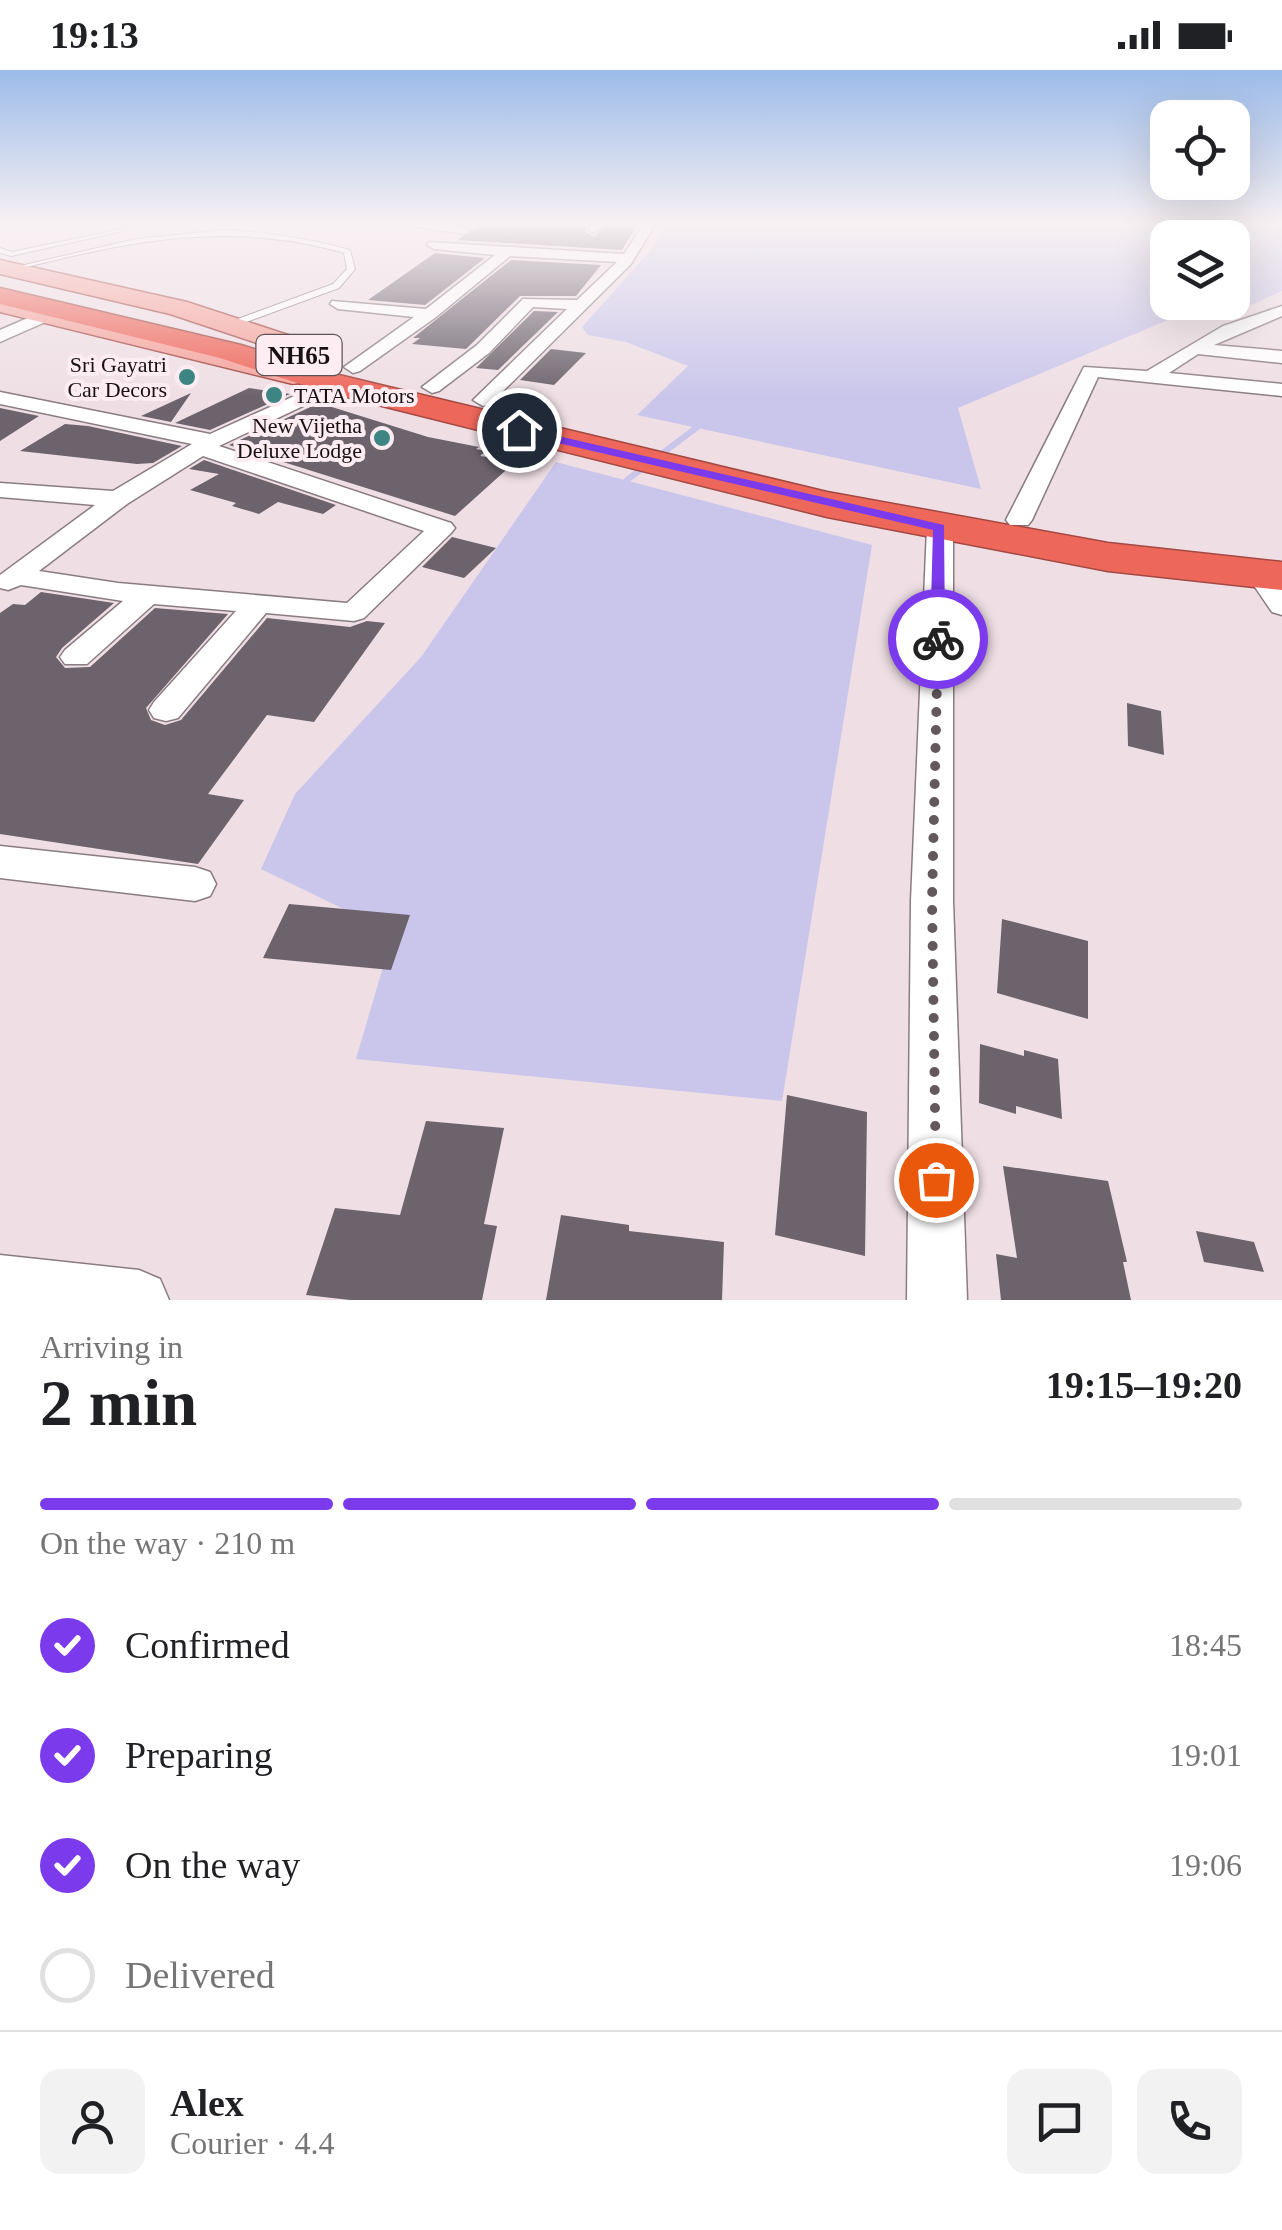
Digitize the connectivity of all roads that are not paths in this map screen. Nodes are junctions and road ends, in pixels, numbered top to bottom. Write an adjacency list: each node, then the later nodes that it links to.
1 (29, 282): 20 (highway, NH65)
2 (36, 282): 18 (highway, NH65)
3 (44, 282): 15 (main road)
4 (339, 282): 15 (lane)
5 (469, 282): 13 (street)
6 (545, 282): 8 (street)
7 (605, 282): 11 (street)
8 (540, 288): 11 (street); 22 (street)
9 (0, 304): 14 (main road)
10 (338, 304): 13 (street)
11 (583, 305): 25 (street)
12 (1282, 311): 17 (street)
13 (430, 314): 20 (street)
14 (44, 316): 16 (street); 20 (main road)
15 (230, 324): 18 (main road)
16 (0, 337)
17 (1195, 348): 19 (street); 21 (street)
18 (306, 356): 20 (highway, NH65)
19 (1282, 357)
20 (343, 376): 22 (highway, NH65); 26 (highway, NH65); 27 (street)
21 (1150, 377): 23 (street); 31 (street)
22 (432, 388): 25 (highway, NH65)
23 (1282, 390)
24 (0, 398): 27 (street)
25 (483, 400): 26 (highway, NH65)
26 (597, 440): 28 (highway, NH65)
27 (207, 445): 30 (street); 36 (street)
28 (699, 462): 31 (highway, NH65); 32 (highway, NH65)
29 (0, 490): 30 (street)
30 (118, 499): 34 (street)
31 (1019, 520): 33 (highway, NH65)
32 (940, 528): 33 (highway, NH65); 43 (street)
33 (1277, 577)
34 (7, 582): 35 (street)
35 (148, 594): 36 (street); 37 (street)
36 (260, 602): 38 (street)
37 (76, 657)
38 (166, 710)
39 (0, 862): 40 (street)
40 (194, 884)
41 (0, 1284): 42 (street)
42 (139, 1300)
43 (937, 1300)

